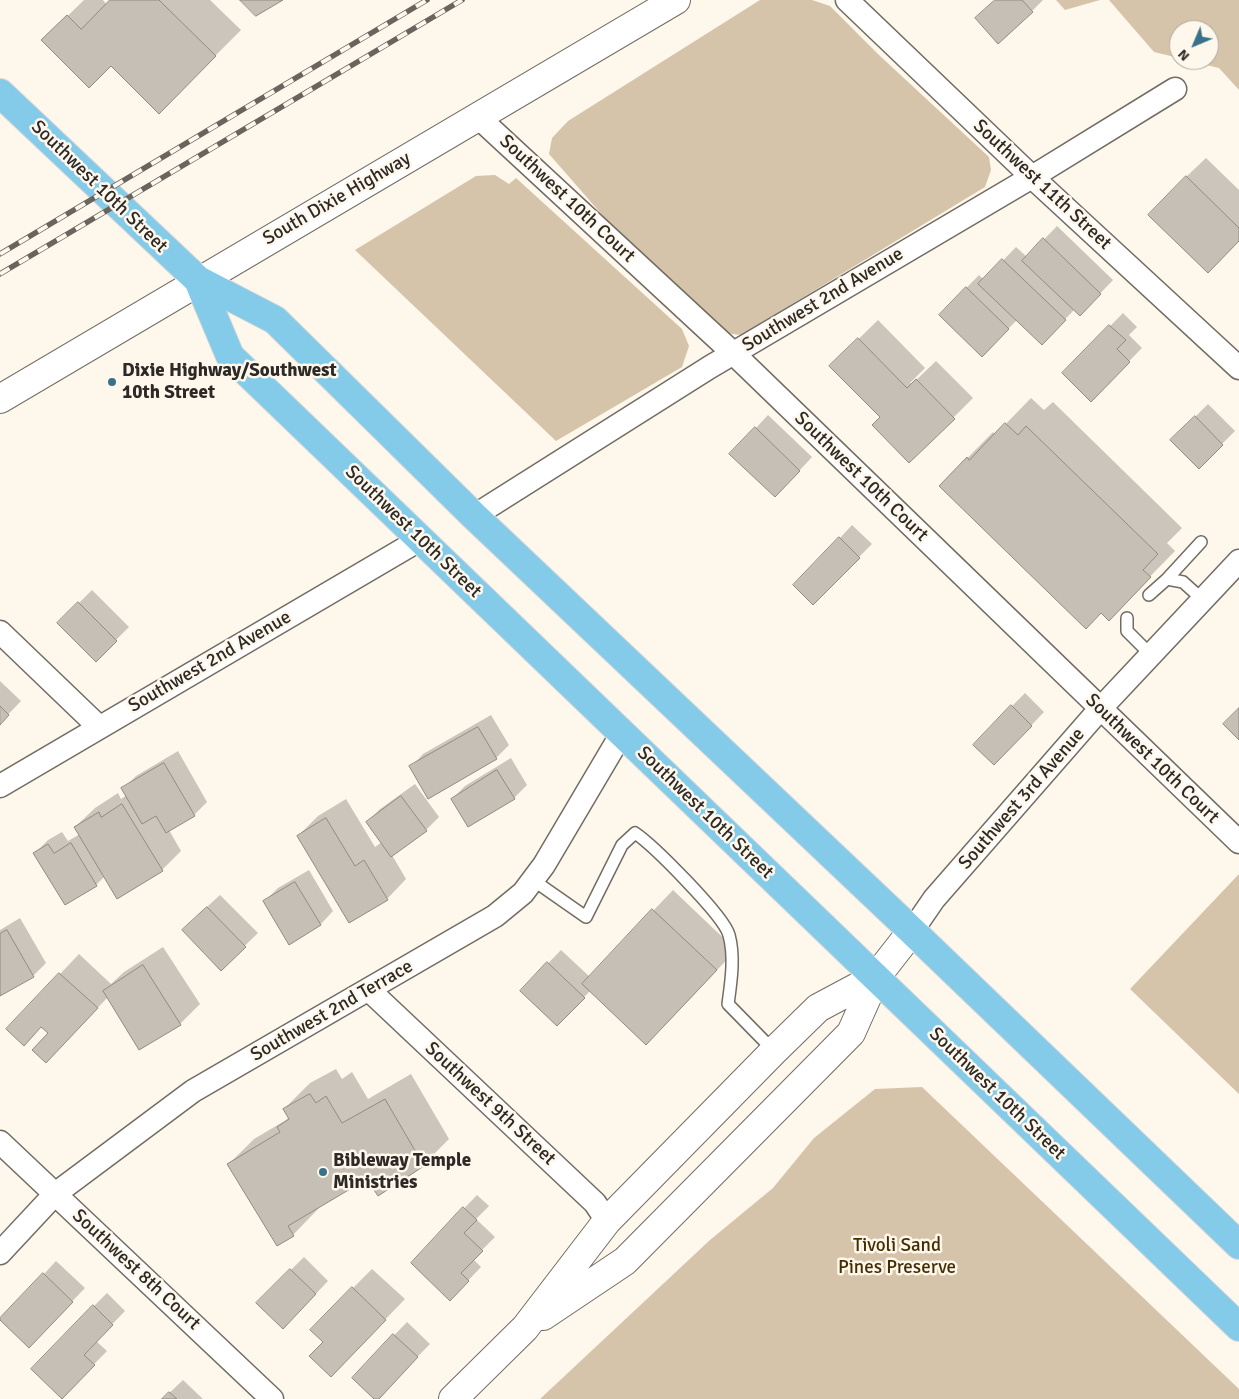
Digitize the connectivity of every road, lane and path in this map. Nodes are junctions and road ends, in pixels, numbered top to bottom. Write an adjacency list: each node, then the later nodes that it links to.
1 (676, 0): 5 (street, South Dixie Highway)
2 (847, 0): 6 (street, Southwest 11th Street)
3 (1176, 89): 6 (street, Southwest 2nd Avenue)
4 (0, 93): 7 (main road, Southwest 10th Street)
5 (478, 117): 7 (street, South Dixie Highway); 8 (street, Southwest 10th Court)
6 (1032, 177): 8 (street, Southwest 2nd Avenue); 9 (street, Southwest 11th Street)
7 (198, 280): 10 (street, South Dixie Highway); 11 (main road, Southwest 10th Street); 12 (main road, Southwest 10th Street)
8 (734, 353): 11 (street, Southwest 2nd Avenue); 21 (street, Southwest 10th Court)
9 (1239, 368)
10 (0, 399)
11 (474, 516): 27 (main road, Southwest 10th Street)
12 (421, 539): 22 (street, Southwest 2nd Avenue); 23 (main road, Southwest 10th Street)
13 (1201, 542): 15 (lane)
14 (1239, 562): 17 (street, Southwest 3rd Avenue)
15 (1167, 579): 16 (lane); 17 (lane)
16 (1149, 595)
17 (1203, 600): 20 (street, Southwest 3rd Avenue)
18 (1127, 618): 20 (lane)
19 (0, 632): 22 (street)
20 (1151, 655): 21 (street, Southwest 3rd Avenue)
21 (1100, 708): 25 (street, Southwest 10th Court); 27 (street, Southwest 3rd Avenue)
22 (99, 726): 24 (street, Southwest 2nd Avenue)
23 (622, 733): 26 (street, Southwest 2nd Terrace); 28 (main road, Southwest 10th Street)
24 (2, 780)
25 (1239, 842)
26 (533, 880): 29 (street, Southwest 2nd Terrace); 30 (lane)
27 (912, 931): 28 (street); 34 (main road, Southwest 10th Street)
28 (876, 977): 30 (street); 36 (main road, Southwest 10th Street); 37 (street)
29 (369, 990): 32 (street, Southwest 2nd Terrace); 33 (street, Southwest 9th Street)
30 (774, 1051): 33 (street)
31 (0, 1142): 32 (street, Southwest 8th Court)
32 (55, 1194): 35 (street, Southwest 2nd Terrace); 38 (street, Southwest 8th Court)
33 (607, 1221): 37 (street)
34 (1239, 1245)
35 (0, 1253)
36 (1239, 1327)
37 (525, 1328): 39 (street)
38 (272, 1399)
39 (453, 1399)

